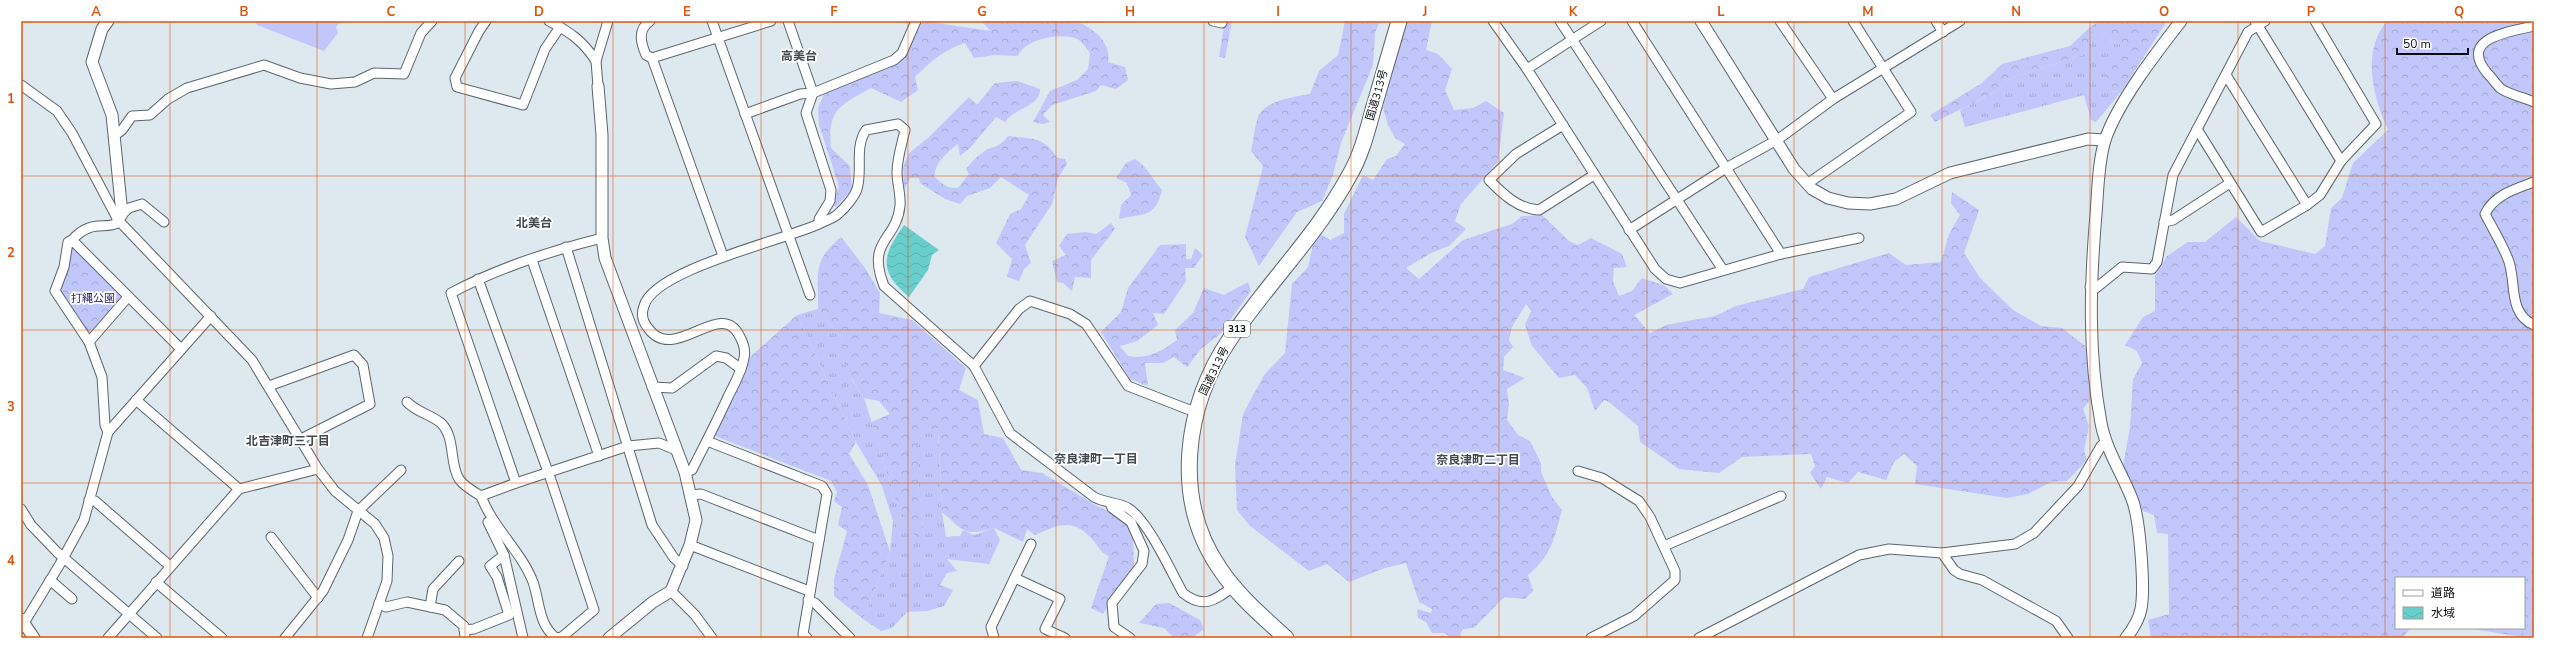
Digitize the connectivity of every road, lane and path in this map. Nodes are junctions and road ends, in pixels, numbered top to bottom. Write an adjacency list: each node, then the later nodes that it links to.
1 (108, 21): 44 (street)
2 (432, 21): 44 (street)
3 (486, 21): 27 (street)
4 (549, 21): 27 (street)
5 (608, 21): 32 (street)
6 (650, 21): 31 (street)
7 (712, 21): 29 (street)
8 (771, 21): 29 (street)
9 (788, 21): 38 (street)
10 (916, 21): 38 (street)
11 (1213, 21): 12 (street)
12 (1222, 21)
13 (1399, 21): 83 (highway, 国道313号 / 313)
14 (1492, 21): 34 (street)
15 (1560, 21): 30 (street)
16 (1601, 21): 30 (street)
17 (1632, 21): 48 (street)
18 (1701, 21): 45 (street)
19 (1780, 21): 39 (street)
20 (1853, 21): 33 (street)
21 (1936, 21): 28 (street)
22 (1960, 21): 28 (street)
23 (2181, 21): 46 (street)
24 (2315, 21): 47 (street)
25 (2259, 22): 35 (street); 47 (street)
26 (2534, 26): 40 (street)
27 (560, 27): 32 (street)
28 (1943, 32): 33 (street)
29 (718, 39): 31 (street); 41 (street)
30 (1572, 40): 34 (street); 53 (street)
31 (652, 58): 66 (street)
32 (596, 61): 37 (street)
33 (1883, 67): 39 (street); 52 (street)
34 (1527, 69): 42 (street)
35 (2226, 74): 43 (street); 54 (street)
36 (21, 85): 55 (street)
37 (598, 86): 61 (street)
38 (813, 93): 41 (street); 58 (street)
39 (1833, 99): 45 (street)
40 (2534, 102)
41 (745, 114): 60 (street)
42 (1563, 125): 49 (street); 49 (street)
43 (2197, 130): 51 (street); 57 (street)
44 (114, 136): 55 (street)
45 (1777, 140): 48 (street); 52 (street)
46 (2105, 140): 52 (street); 70 (street)
47 (2341, 162): 54 (street)
48 (1726, 168): 53 (street); 65 (street)
49 (1594, 175): 59 (street)
50 (2534, 182): 74 (street)
51 (2230, 183): 54 (street); 57 (street)
52 (1807, 184)
53 (1677, 199): 59 (street); 68 (street)
54 (2307, 205)
55 (120, 219): 56 (street); 63 (street); 73 (street)
56 (164, 222)
57 (2164, 222): 70 (street)
58 (820, 223): 60 (street); 77 (street)
59 (1629, 230): 68 (street)
60 (789, 236): 66 (street); 71 (street)
61 (602, 238): 64 (street); 80 (street)
62 (1860, 238): 65 (street)
63 (72, 240): 72 (street); 75 (street)
64 (566, 247): 67 (street); 88 (street)
65 (1780, 254): 68 (street)
66 (723, 256): 78 (street)
67 (532, 260): 69 (street); 90 (street)
68 (1723, 270)
69 (478, 279): 95 (street); 96 (street)
70 (2090, 287): 87 (street)
71 (810, 295)
72 (128, 297): 75 (street); 76 (street)
73 (211, 316): 76 (street); 79 (street)
74 (2534, 325)
75 (89, 342): 84 (street)
76 (181, 349): 81 (street)
77 (974, 366): 83 (street); 102 (street)
78 (741, 369): 80 (street); 86 (street)
79 (269, 386): 85 (street); 85 (street)
80 (652, 387): 89 (street)
81 (136, 400): 84 (street); 97 (street)
82 (407, 402): 99 (street)
83 (1196, 411): 120 (highway, 国道313号 / 313)
84 (108, 432): 101 (street)
85 (301, 439): 91 (street)
86 (707, 440): 94 (street); 107 (street)
87 (2106, 442): 111 (street); 148 (street)
88 (628, 446): 89 (street); 90 (street); 116 (street)
89 (676, 450): 94 (street)
90 (599, 456): 95 (street)
91 (318, 469): 97 (street); 104 (street)
92 (401, 470): 104 (street)
93 (1578, 471): 110 (street)
94 (685, 472): 98 (street)
95 (547, 474): 96 (street); 105 (street)
96 (516, 483): 99 (street)
97 (239, 489): 115 (street)
98 (691, 495): 107 (street); 109 (street)
99 (481, 496): 105 (street)
100 (1781, 496): 110 (street)
101 (89, 500): 113 (street); 115 (street)
102 (1110, 503): 120 (street); 143 (street)
103 (21, 509): 113 (street)
104 (358, 511): 124 (street); 125 (street)
105 (492, 519): 112 (street)
106 (272, 537): 124 (street)
107 (819, 540): 122 (street)
108 (1031, 544): 117 (street)
109 (690, 545): 116 (street); 122 (street)
110 (1664, 546): 145 (street)
111 (1942, 553): 146 (street); 147 (street)
112 (504, 555): 129 (street); 136 (street)
113 (64, 557): 118 (street); 127 (street)
114 (459, 561): 126 (street)
115 (170, 566): 119 (street)
116 (683, 566): 121 (street)
117 (1015, 578): 141 (street); 142 (street)
118 (50, 580): 123 (street); 128 (street)
119 (156, 582): 127 (street); 133 (street)
120 (1233, 587): 144 (highway, 国道313号 / 313)
121 (671, 591): 137 (street); 138 (street)
122 (809, 595): 139 (street); 140 (street)
123 (72, 598)
124 (318, 598): 134 (street)
125 (379, 604): 126 (street); 135 (street)
126 (430, 606): 129 (street)
127 (129, 614): 131 (street); 132 (street)
128 (22, 624): 130 (street)
129 (464, 634)
130 (34, 638)
131 (108, 638)
132 (157, 638)
133 (222, 638)
134 (285, 638)
135 (366, 638)
136 (523, 638)
137 (609, 638)
138 (712, 638)
139 (808, 638)
140 (850, 638)
141 (994, 638)
142 (1065, 638)
143 (1130, 638)
144 (1286, 638)
145 (1591, 638)
146 (1699, 638)
147 (2068, 638)
148 (2126, 638)

